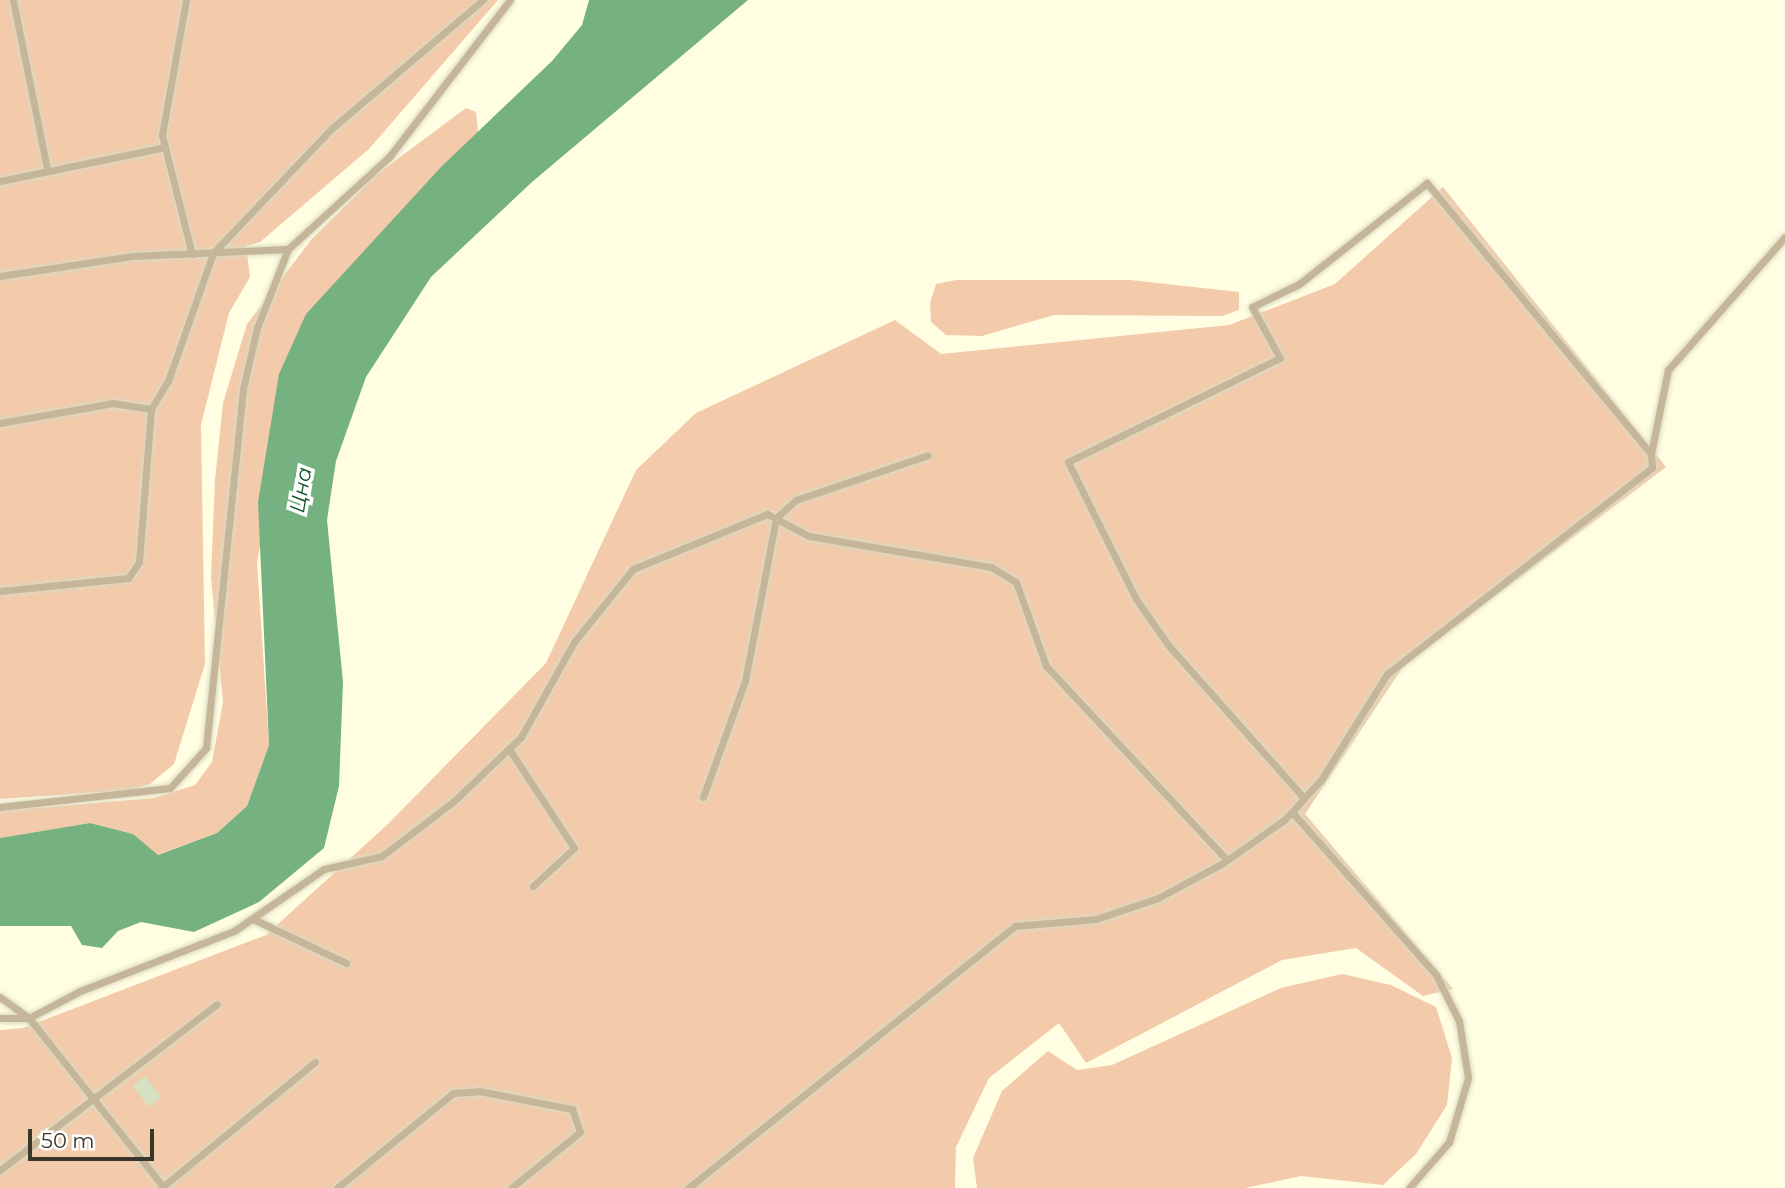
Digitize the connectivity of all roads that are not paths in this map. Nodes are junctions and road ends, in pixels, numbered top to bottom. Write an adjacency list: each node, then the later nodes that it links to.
1 (13, 0): 6 (lane)
2 (186, 0): 5 (lane)
3 (483, 0): 10 (lane)
4 (510, 0): 9 (lane)
5 (165, 147): 6 (lane); 11 (lane)
6 (47, 169): 7 (lane)
7 (0, 181)
8 (1785, 237): 15 (lane)
9 (288, 249): 10 (lane); 22 (lane)
10 (213, 253): 11 (lane); 13 (lane)
11 (192, 254): 12 (lane)
12 (0, 275)
13 (151, 409): 14 (lane); 18 (lane)
14 (0, 423)
15 (1651, 454): 21 (lane); 21 (lane)
16 (928, 455): 17 (lane)
17 (776, 518): 19 (lane); 20 (lane); 24 (lane)
18 (0, 592)
19 (509, 748): 25 (lane); 26 (lane)
20 (703, 797)
21 (1304, 798): 23 (lane)
22 (0, 807)
23 (1292, 812): 24 (lane); 39 (lane)
24 (1227, 860): 38 (lane)
25 (533, 886)
26 (253, 919): 27 (lane); 31 (lane)
27 (346, 964)
28 (0, 997): 31 (lane)
29 (217, 1004): 33 (lane)
30 (0, 1018): 31 (lane)
31 (29, 1018): 33 (lane)
32 (315, 1062): 35 (lane)
33 (91, 1097): 34 (lane); 35 (lane)
34 (0, 1170)
35 (162, 1188)
36 (337, 1188): 37 (lane)
37 (511, 1188)
38 (688, 1188)
39 (1409, 1188)

